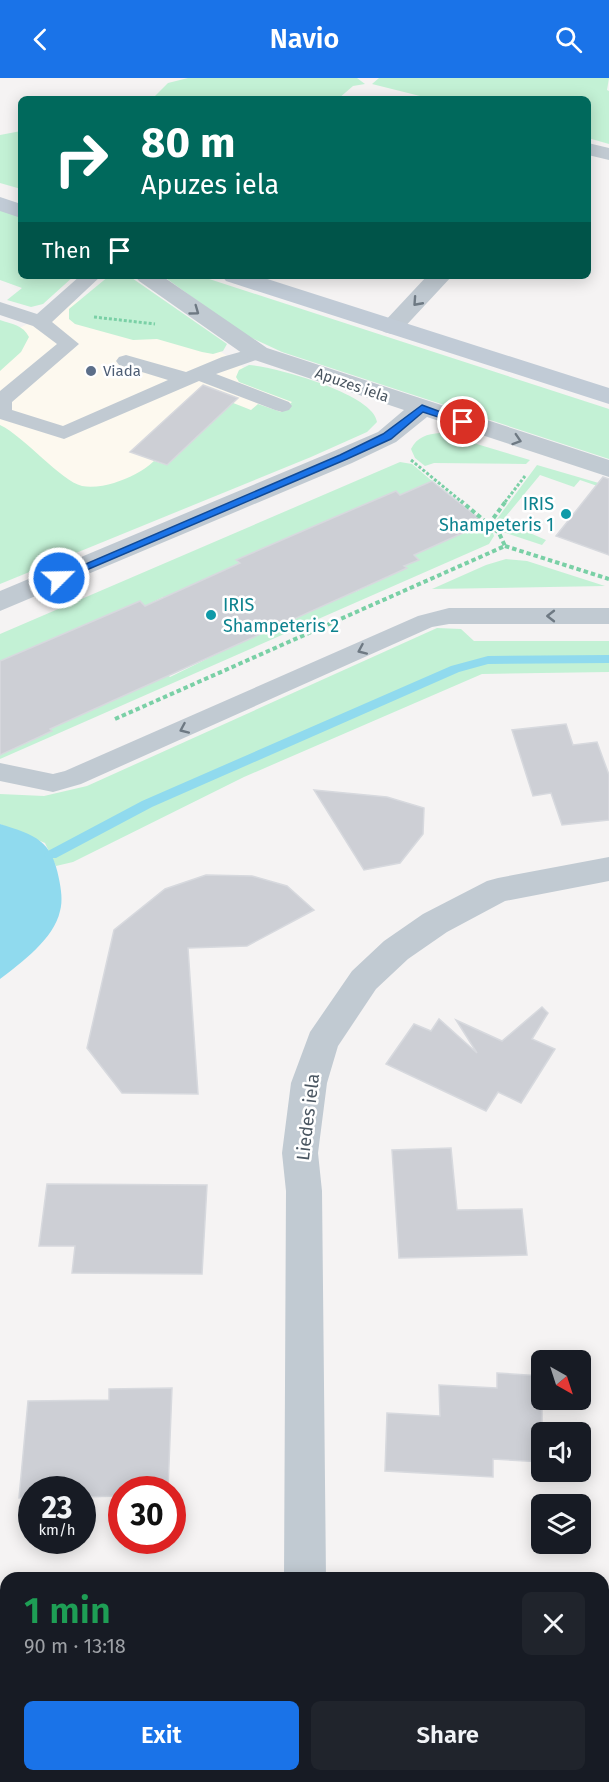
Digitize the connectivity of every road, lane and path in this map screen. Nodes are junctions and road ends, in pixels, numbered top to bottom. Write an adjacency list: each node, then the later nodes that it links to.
1 (591, 150): 2 (street)
2 (609, 154)
3 (0, 204): 4 (street)
4 (18, 210)
5 (88, 279): 10 (lane)
6 (151, 279): 12 (street, Apuzes iela, one-way to 12)
7 (243, 279): 11 (street)
8 (437, 279): 11 (street, one-way to 11)
9 (0, 308): 10 (lane)
10 (46, 316): 12 (path); 13 (lane)
11 (392, 327): 18 (street)
12 (223, 330): 15 (street, Apuzes iela)
13 (69, 344): 14 (lane); 17 (lane)
14 (89, 350)
15 (258, 353): 17 (lane); 20 (street, Apuzes iela)
16 (126, 361): 17 (lane)
17 (192, 377): 19 (lane)
18 (609, 396)
19 (282, 406)
20 (422, 408): 22 (street, Apuzes iela, one-way to 22); 27 (street)
21 (421, 468): 24 (path)
22 (609, 470)
23 (527, 473): 24 (path)
24 (489, 524): 25 (path)
25 (505, 546): 26 (path); 29 (path)
26 (609, 579)
27 (0, 602)
28 (609, 616): 30 (lane, one-way to 30)
29 (108, 722)
30 (0, 772)
31 (609, 870): 32 (street, Liedes iela)
32 (305, 1572)

